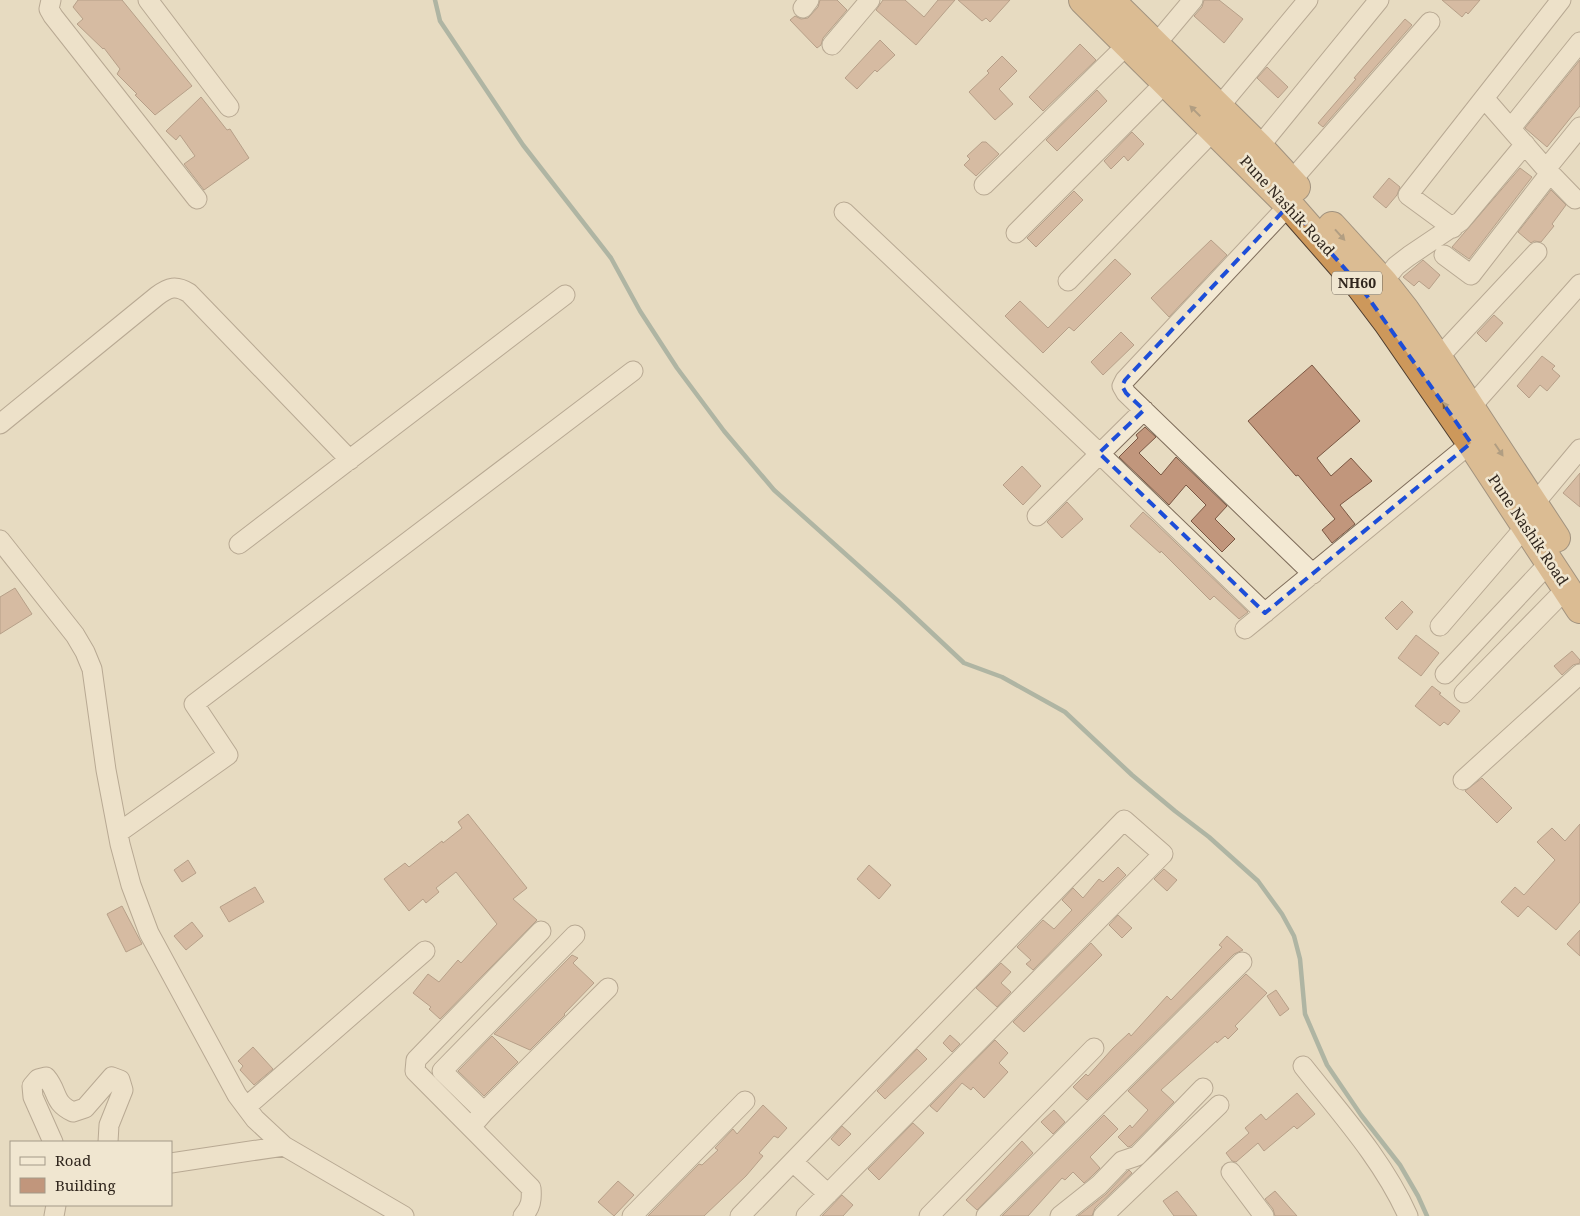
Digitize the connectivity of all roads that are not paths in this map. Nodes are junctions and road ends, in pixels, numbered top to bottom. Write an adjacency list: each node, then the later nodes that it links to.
1 (51, 0): 26 (street)
2 (148, 0): 17 (street)
3 (870, 0): 12 (street)
4 (1083, 0): 13 (highway, Pune Nashik Road / NH60)
5 (1110, 0): 14 (highway, Pune Nashik Road / NH60)
6 (1193, 0): 14 (street)
7 (1308, 0): 18 (street)
8 (1379, 0): 22 (street)
9 (1561, 0): 16 (street)
10 (1430, 22): 25 (street)
11 (1580, 42): 20 (street)
12 (832, 44)
13 (1128, 44): 15 (highway, Pune Nashik Road / NH60); 24 (street)
14 (1156, 44): 18 (highway, Pune Nashik Road / NH60)
15 (1166, 82): 18 (highway, Pune Nashik Road / NH60, one-way to 15); 30 (street)
16 (1484, 98): 20 (street); 29 (street)
17 (229, 107)
18 (1216, 118): 22 (highway, Pune Nashik Road / NH60); 25 (highway, Pune Nashik Road / NH60); 33 (street)
19 (1580, 127): 23 (street)
20 (1511, 128): 21 (street)
21 (1525, 144): 23 (street); 29 (street)
22 (1259, 147): 25 (highway, Pune Nashik Road / NH60)
23 (1548, 171): 27 (street); 32 (street)
24 (984, 185)
25 (1290, 193): 34 (highway, Pune Nashik Road / NH60, one-way to 34); 40 (street); 42 (highway, Pune Nashik Road / NH60, one-way to 25)
26 (197, 199)
27 (1576, 199)
28 (844, 212): 44 (street)
29 (1453, 228): 34 (street)
30 (1016, 233)
31 (1537, 252): 37 (street)
32 (1444, 255)
33 (1068, 281)
34 (1383, 282): 37 (highway, Pune Nashik Road / NH60)
35 (1580, 284): 39 (street)
36 (565, 295): 45 (street)
37 (1438, 358): 39 (highway, Pune Nashik Road / NH60)
38 (633, 371): 60 (street)
39 (1470, 408): 46 (highway, Pune Nashik Road / NH60, one-way to 46)
40 (1144, 410): 44 (street); 51 (street)
41 (0, 424): 45 (street)
42 (1471, 443): 46 (highway, Pune Nashik Road / NH60); 51 (street)
43 (1580, 449): 46 (street)
44 (1099, 453): 47 (street); 53 (street)
45 (350, 460): 48 (street)
46 (1530, 515): 50 (highway, Pune Nashik Road / NH60); 52 (highway, Pune Nashik Road / NH60); 54 (street)
47 (1037, 516)
48 (239, 544)
49 (2, 545): 60 (street)
50 (1550, 562): 52 (highway, Pune Nashik Road / NH60); 56 (street)
51 (1313, 574): 53 (street)
52 (1576, 591): 58 (street)
53 (1265, 613): 55 (street)
54 (1440, 626)
55 (1245, 629)
56 (1445, 674)
57 (1580, 674): 59 (street)
58 (1464, 693)
59 (1463, 780)
60 (118, 833): 71 (street)
61 (541, 931): 73 (street)
62 (575, 935): 72 (street)
63 (425, 950): 71 (street)
64 (1242, 962): 87 (street)
65 (608, 988): 72 (street)
66 (1094, 1048): 86 (street)
67 (1303, 1066): 91 (street)
68 (1203, 1088): 88 (street)
69 (745, 1101): 83 (street)
70 (1219, 1104): 89 (street)
71 (246, 1106): 76 (street)
72 (484, 1112): 73 (street)
73 (471, 1127): 82 (street)
74 (53, 1141): 75 (street)
75 (108, 1141)
76 (284, 1146): 78 (street); 81 (street)
77 (793, 1162): 80 (street); 80 (street); 84 (street)
78 (172, 1163)
79 (1231, 1172): 90 (street)
80 (828, 1194): 85 (street)
81 (404, 1216)
82 (523, 1216)
83 (632, 1216)
84 (740, 1216)
85 (806, 1216)
86 (929, 1216)
87 (986, 1216)
88 (1060, 1216)
89 (1102, 1216)
90 (1264, 1216)
91 (1408, 1216)

